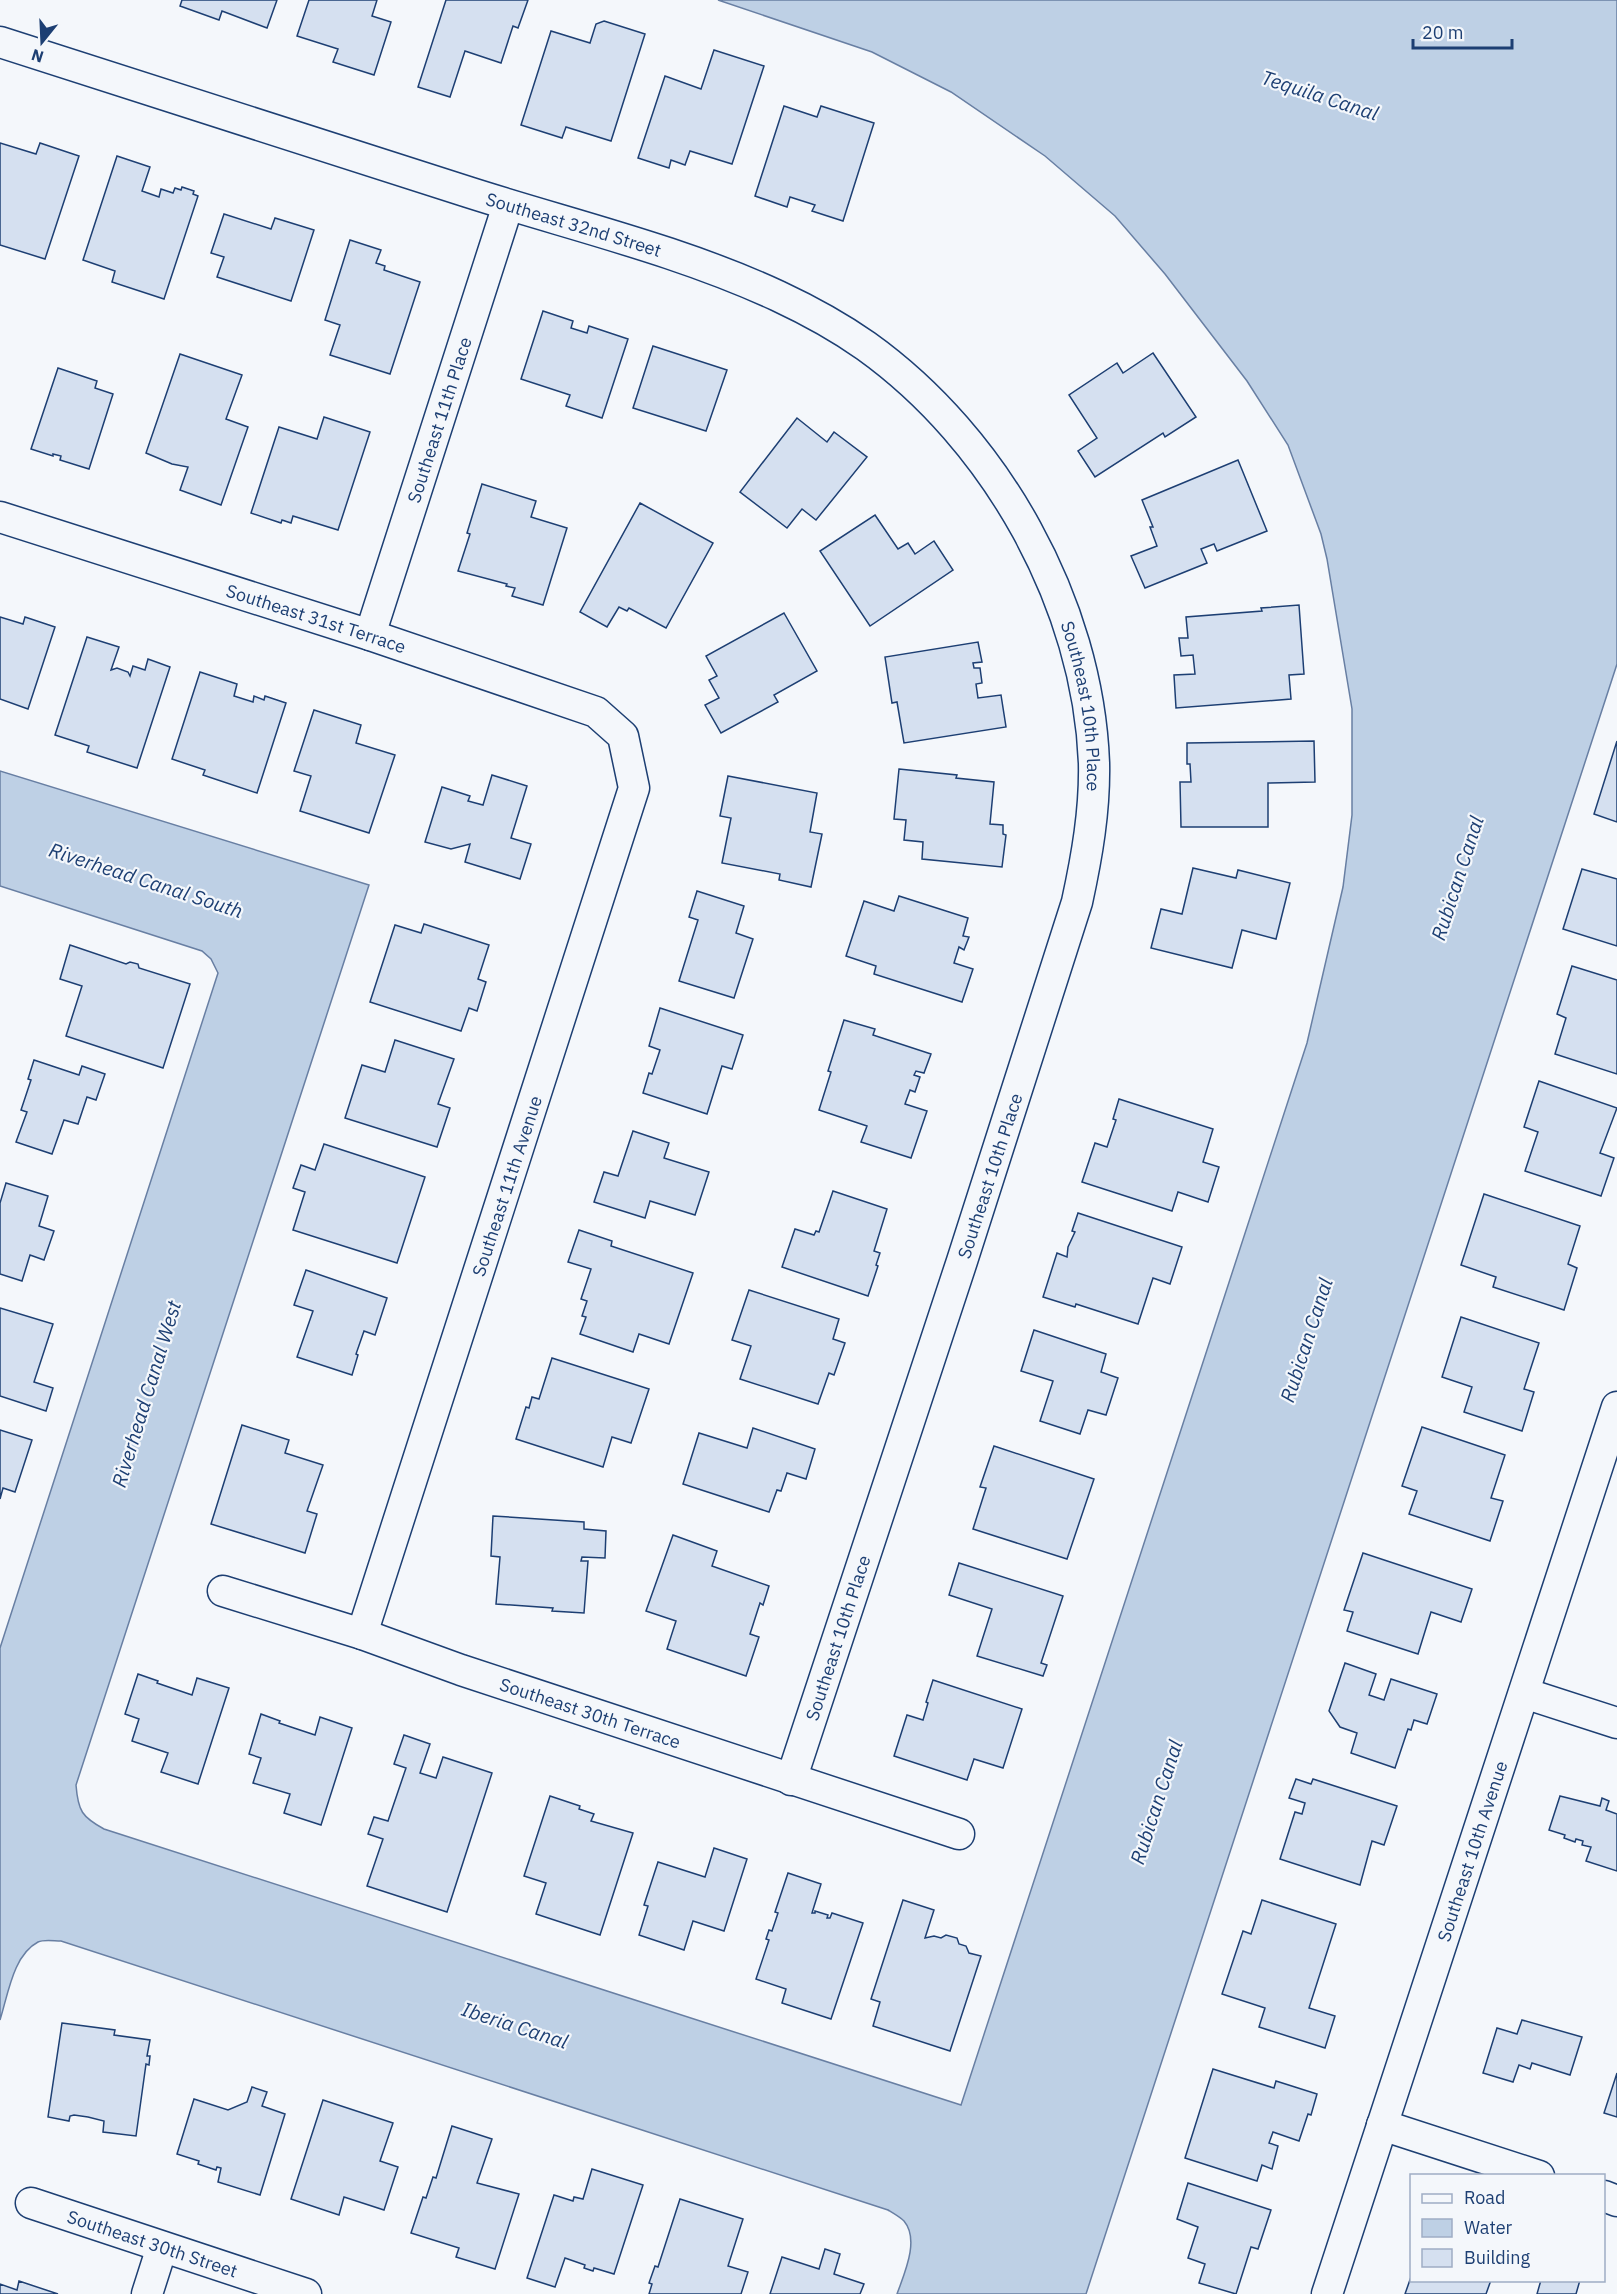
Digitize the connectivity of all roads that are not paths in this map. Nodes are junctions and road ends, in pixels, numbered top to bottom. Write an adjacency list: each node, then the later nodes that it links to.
1 (0, 42): 2 (street, Southeast 32nd Street)
2 (508, 205): 4 (street, Southeast 32nd Street); 5 (street, Southeast 11th Place)
3 (0, 517): 5 (street, Southeast 31st Terrace)
4 (1043, 562): 12 (street, Southeast 10th Place)
5 (370, 635): 6 (street, Southeast 31st Terrace)
6 (623, 736): 9 (street, Southeast 11th Avenue)
7 (1617, 1407): 10 (street, Southeast 10th Avenue)
8 (223, 1591): 9 (street, Southeast 30th Terrace)
9 (362, 1634): 12 (street, Southeast 30th Terrace)
10 (1524, 1693): 11 (street); 14 (street, Southeast 10th Avenue)
11 (1617, 1723)
12 (791, 1780): 13 (street, Southeast 30th Terrace)
13 (959, 1834)
14 (1382, 2125): 15 (street); 20 (street, Southeast 10th Avenue)
15 (1536, 2174)
16 (31, 2203): 17 (street, Southeast 30th Street)
17 (162, 2247): 18 (street); 19 (street, Southeast 30th Street)
18 (147, 2294)
19 (306, 2294)
20 (1328, 2294)

